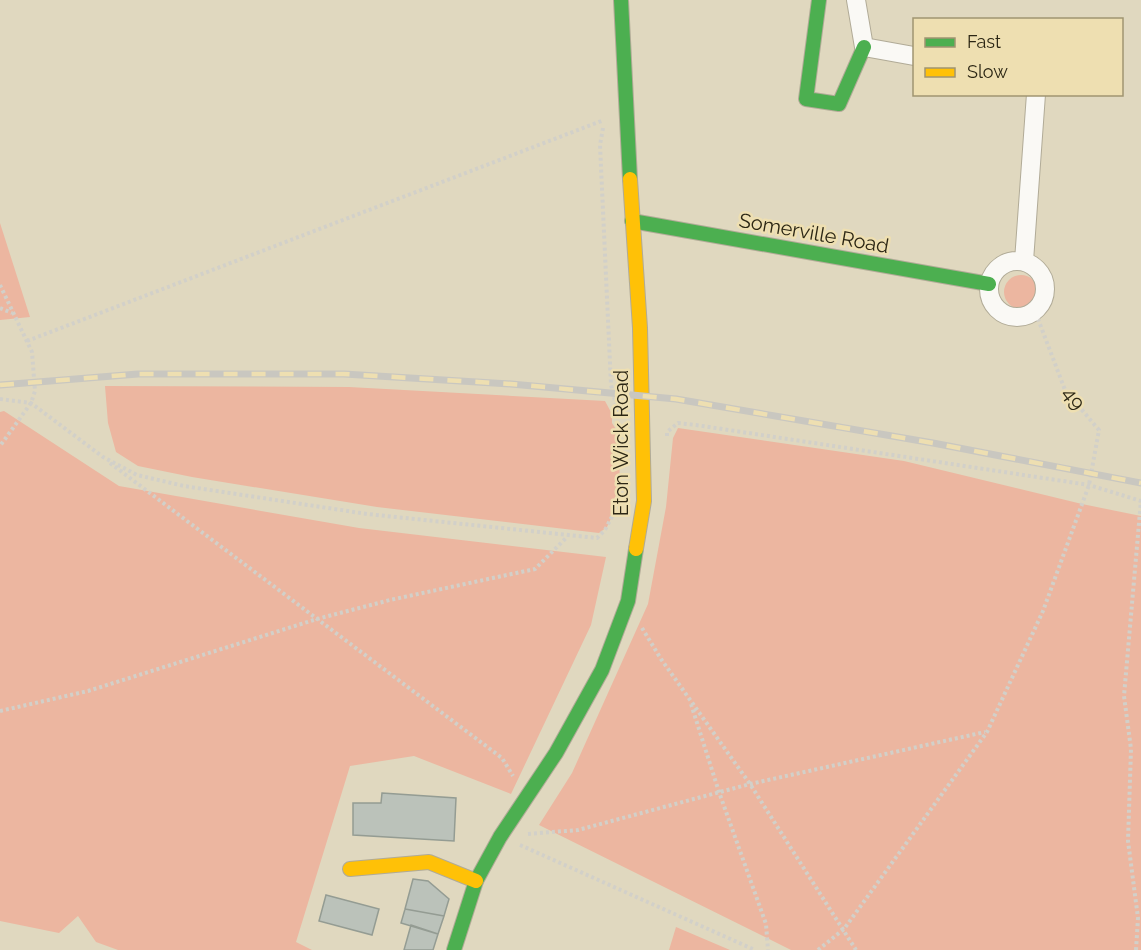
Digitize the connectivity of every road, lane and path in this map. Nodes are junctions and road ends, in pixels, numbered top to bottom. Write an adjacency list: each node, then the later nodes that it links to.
1 (621, 0): 9 (main road, Eton Wick Road)
2 (819, 0): 4 (main road)
3 (856, 0): 4 (street)
4 (864, 47): 5 (street)
5 (913, 56)
6 (1036, 96): 10 (street)
7 (607, 112): 8 (path)
8 (605, 120): 16 (path); 19 (path)
9 (632, 221): 11 (main road, Somerville Road); 24 (main road, Eton Wick Road)
10 (1024, 261): 11 (street); 14 (street)
11 (989, 284): 14 (street)
12 (0, 285): 15 (path)
13 (0, 308): 15 (path)
14 (1035, 311): 22 (path, 49)
15 (12, 313): 16 (path)
16 (27, 341): 18 (path)
17 (0, 399): 18 (path)
18 (31, 403): 21 (path); 25 (path); 26 (path)
19 (618, 415)
20 (666, 441): 22 (path)
21 (0, 446)
22 (1089, 485): 23 (path); 30 (path)
23 (1141, 500): 43 (path)
24 (644, 501): 25 (path); 33 (main road, Eton Wick Road)
25 (568, 536): 26 (path)
26 (317, 619): 29 (path); 33 (path)
27 (641, 625): 28 (path)
28 (690, 701): 31 (path); 32 (path)
29 (0, 711)
30 (987, 732): 31 (path); 37 (path)
31 (750, 784): 32 (path); 37 (path)
32 (719, 792): 34 (path); 40 (path)
33 (526, 798): 34 (main road, Eton Wick Road)
34 (500, 837): 36 (main road, Eton Wick Road); 39 (path)
35 (350, 869): 36 (main road)
36 (476, 882): 38 (main road, Eton Wick Road)
37 (844, 929): 41 (path); 42 (path)
38 (454, 950)
39 (755, 950)
40 (768, 950)
41 (818, 950)
42 (856, 950)
43 (1136, 950)

